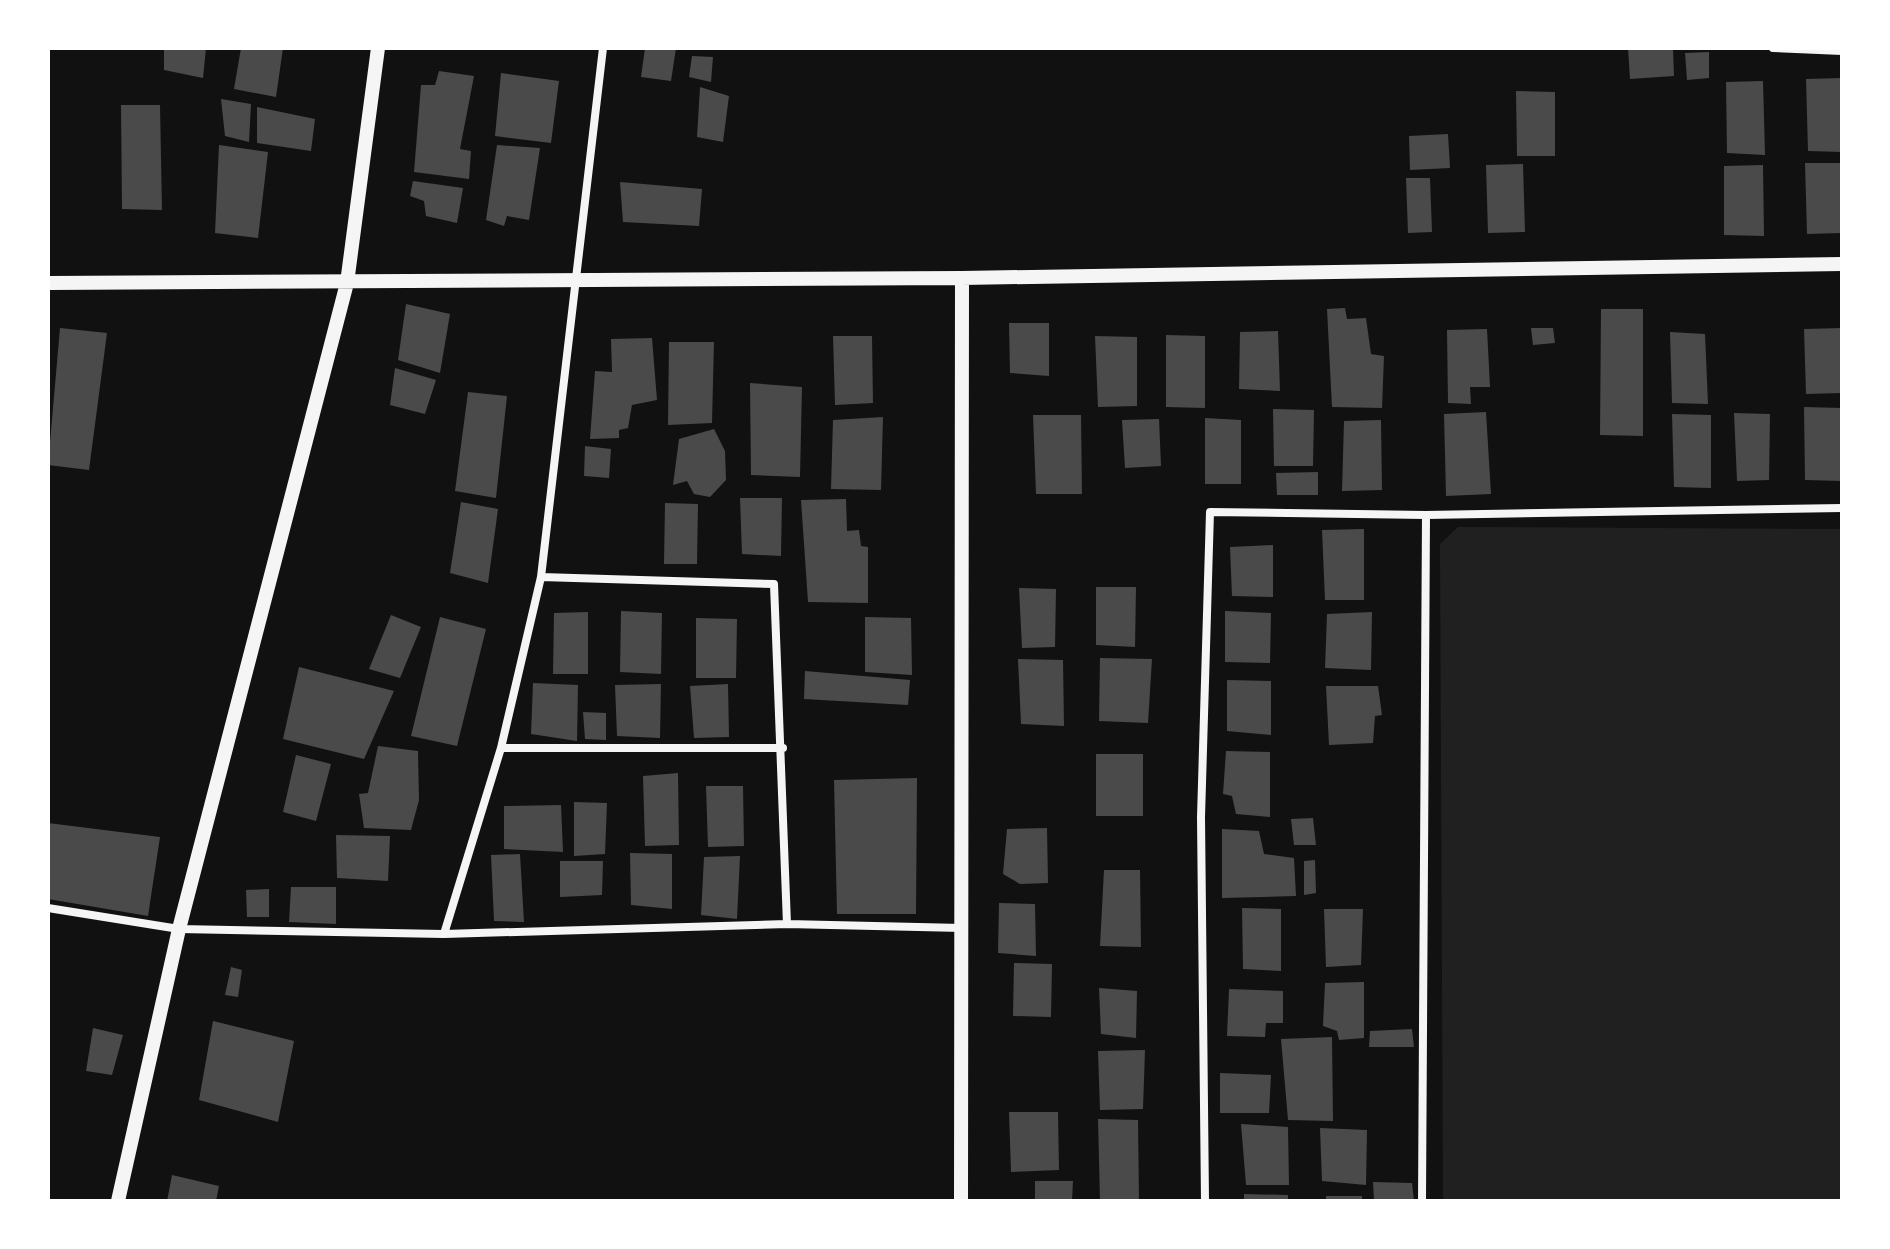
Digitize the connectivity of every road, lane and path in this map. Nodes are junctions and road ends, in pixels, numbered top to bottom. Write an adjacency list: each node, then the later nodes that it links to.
1 (378, 48): 9 (street)
2 (603, 48): 6 (street)
3 (1773, 48): 4 (street)
4 (1842, 51)
5 (1842, 264): 7 (street)
6 (574, 278): 7 (street); 9 (street); 12 (street)
7 (962, 278): 17 (street)
8 (48, 283): 9 (street)
9 (347, 283): 18 (street)
10 (1842, 508): 11 (street)
11 (1426, 515): 22 (street); 23 (street)
12 (541, 577): 13 (street); 14 (street)
13 (501, 748): 14 (street); 19 (street)
14 (783, 748): 16 (street)
15 (48, 908): 18 (street)
16 (787, 924): 17 (street); 19 (street)
17 (962, 928): 21 (street)
18 (179, 929): 19 (street); 20 (street)
19 (444, 934)
20 (118, 1201)
21 (961, 1201)
22 (1205, 1201)
23 (1422, 1201)

